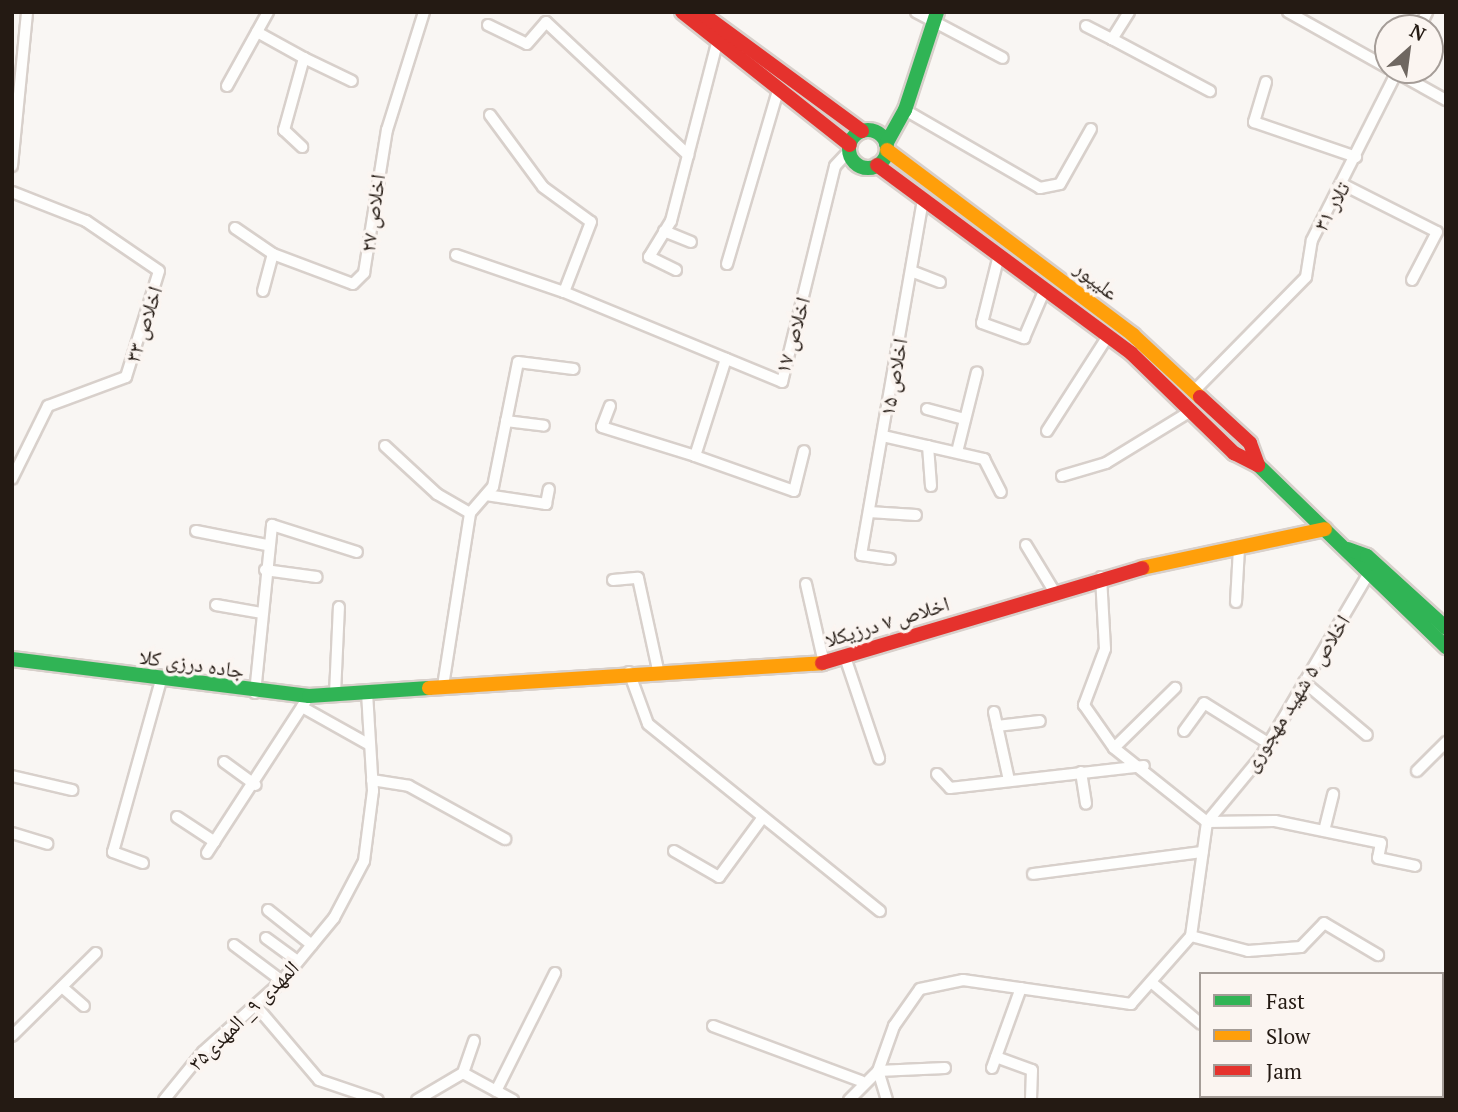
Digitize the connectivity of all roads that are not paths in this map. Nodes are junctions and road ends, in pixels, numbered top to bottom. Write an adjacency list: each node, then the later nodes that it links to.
1 (27, 12): 36 (street)
2 (268, 12): 12 (street)
3 (424, 12): 43 (street, اخلاص ۲۷)
4 (682, 12): 13 (main road)
5 (700, 12): 29 (main road)
6 (916, 12): 9 (street)
7 (1129, 12): 14 (street)
8 (1287, 12): 17 (street)
9 (935, 17): 16 (street); 26 (main road)
10 (488, 25): 33 (street)
11 (1086, 26): 14 (street)
12 (257, 32): 15 (street); 22 (street)
13 (718, 39): 23 (main road); 33 (street)
14 (1111, 39): 24 (street)
15 (304, 58): 18 (street); 31 (street)
16 (1003, 58)
17 (1374, 59)
18 (352, 81)
19 (1266, 82): 34 (street)
20 (1388, 84): 34 (street, تلار ۳۱)
21 (1418, 84): 25 (street)
22 (227, 86)
23 (779, 87): 32 (main road); 46 (street)
24 (1210, 91)
25 (1446, 100)
26 (905, 110): 28 (street); 30 (main road)
27 (490, 115): 53 (street)
28 (1091, 129)
29 (862, 131): 30 (main road); 32 (main road)
30 (884, 143): 35 (main road); 58 (main road, علیپور)
31 (302, 147)
32 (850, 148): 35 (main road, علیپور); 55 (street, اخلاص ۱۷)
33 (688, 155): 41 (street)
34 (1356, 157): 37 (street, تلار ۳۱)
35 (877, 165): 39 (main road, علیپور)
36 (12, 166)
37 (1343, 185): 49 (street); 58 (street, تلار ۳۱)
38 (12, 192): 74 (street, اخلاص ۳۳)
39 (923, 199): 44 (main road, علیپور); 48 (street, اخلاص ۱۵)
40 (234, 228): 43 (street, اخلاص ۲۷)
41 (664, 232): 42 (street); 47 (street)
42 (691, 242)
43 (273, 254): 52 (street)
44 (999, 255): 51 (main road, علیپور); 51 (street)
45 (456, 256): 53 (street, اخلاص ۱۷)
46 (727, 264)
47 (676, 270)
48 (911, 271): 50 (street); 66 (street, اخلاص ۱۵)
49 (1412, 280)
50 (940, 282)
51 (1045, 289): 54 (main road, علیپور)
52 (263, 291)
53 (564, 292): 55 (street, اخلاص ۱۷)
54 (1108, 336): 61 (main road, علیپور); 65 (street)
55 (726, 359): 71 (street)
56 (574, 369): 63 (street)
57 (977, 372): 62 (street)
58 (1194, 391): 72 (main road, علیپور)
59 (610, 406): 71 (street)
60 (927, 409): 62 (street)
61 (1191, 411): 72 (main road, علیپور); 73 (street)
62 (965, 419): 70 (street)
63 (506, 421): 64 (street); 78 (street)
64 (544, 426)
65 (1047, 431)
66 (883, 436): 68 (street); 79 (street, اخلاص ۱۵)
67 (385, 446): 80 (street)
68 (928, 446): 70 (street); 75 (street)
69 (804, 451): 71 (street)
70 (957, 452): 77 (street)
71 (695, 456)
72 (1258, 465): 82 (main road, علیپور)
73 (1062, 477)
74 (12, 479)
75 (931, 486)
76 (549, 489): 78 (street)
77 (1001, 492)
78 (485, 495): 80 (street)
79 (869, 512): 81 (street); 89 (street, اخلاص ۱۵)
80 (470, 513): 110 (street)
81 (916, 515)
82 (1325, 529): 86 (main road, اخلاص ۷ درزیکلا); 87 (main road, علیپور)
83 (196, 531): 84 (street)
84 (267, 545): 88 (street); 90 (street)
85 (1026, 545): 96 (street)
86 (1239, 548): 93 (main road, اخلاص ۷ درزیکلا); 97 (street)
87 (1348, 549): 91 (main road, علیپور); 101 (main road, علیپور)
88 (357, 552)
89 (890, 559)
90 (265, 570): 92 (street); 100 (street)
91 (1368, 575): 102 (main road, علیپور); 109 (street, اخلاص ۵ شهید مهجوری)
92 (317, 577)
93 (1101, 577): 96 (main road, اخلاص ۷ درزیکلا); 124 (street)
94 (613, 580): 106 (street)
95 (806, 584): 105 (street)
96 (1055, 591): 103 (main road, اخلاص ۷ درزیکلا)
97 (1236, 602)
98 (216, 605): 100 (street)
99 (339, 607): 114 (street)
100 (262, 613): 113 (street)
101 (1446, 628)
102 (1446, 647)
103 (845, 657): 105 (main road, اخلاص ۷ درزیکلا); 125 (street)
104 (12, 659): 108 (main road, جاده درزی کلا)
105 (824, 663): 106 (main road, اخلاص ۷ درزیکلا)
106 (658, 670): 107 (main road, اخلاص ۷ درزیکلا)
107 (629, 671): 110 (main road, اخلاص ۷ درزیکلا); 139 (street)
108 (161, 680): 113 (main road, جاده درزی کلا); 149 (street)
109 (1304, 682): 120 (street); 122 (street, اخلاص ۵ شهید مهجوری)
110 (443, 686): 112 (main road, اخلاص ۷ درزیکلا)
111 (1175, 688): 124 (street)
112 (367, 692): 114 (main road, جاده درزی کلا); 123 (street, المهدی ۹_ المهدی۳۵)
113 (255, 694): 115 (main road, جاده درزی کلا)
114 (335, 694): 115 (main road, جاده درزی کلا)
115 (306, 702): 123 (street); 134 (street)
116 (994, 712): 118 (street)
117 (1040, 721): 118 (street)
118 (997, 726): 133 (street)
119 (1184, 731): 122 (street)
120 (1367, 735)
121 (1446, 741): 128 (street)
122 (1268, 743): 140 (street, اخلاص ۵ شهید مهجوری)
123 (370, 745): 132 (street, المهدی ۹_ المهدی۳۵)
124 (1114, 748): 127 (street)
125 (879, 758)
126 (224, 762): 134 (street)
127 (1144, 766): 129 (street); 140 (street)
128 (1417, 771)
129 (1082, 772): 133 (street); 137 (street)
130 (937, 774): 133 (street)
131 (12, 776): 135 (street)
132 (372, 780): 143 (street); 157 (street, المهدی ۹_ المهدی۳۵)
133 (1009, 780)
134 (256, 785): 144 (street)
135 (72, 790)
136 (1333, 794): 141 (street)
137 (1086, 804)
138 (177, 817): 144 (street)
139 (763, 817): 146 (street); 153 (street)
140 (1208, 822): 141 (street); 147 (street, اخلاص ۵ شهید مهجوری)
141 (1324, 831): 150 (street)
142 (12, 832): 145 (street)
143 (505, 839)
144 (215, 842): 148 (street)
145 (47, 844)
146 (674, 851)
147 (1203, 852): 151 (street); 154 (street, اخلاص ۵ شهید مهجوری)
148 (207, 853)
149 (143, 863)
150 (1415, 866)
151 (1033, 874)
152 (268, 910): 157 (street)
153 (880, 911)
154 (1191, 936): 159 (street); 163 (street)
155 (266, 938): 160 (street)
156 (234, 945): 162 (street)
157 (312, 945): 160 (street, المهدی ۹_ المهدی۳۵)
158 (96, 953): 164 (street)
159 (1377, 955)
160 (298, 961): 162 (street, المهدی ۹_ المهدی۳۵)
161 (555, 972): 178 (street)
162 (282, 981): 167 (street, المهدی ۹_ المهدی۳۵)
163 (1151, 982): 165 (street); 168 (street)
164 (62, 987): 166 (street); 170 (street)
165 (1021, 988): 172 (street); 175 (street)
166 (84, 1006)
167 (256, 1006): 179 (street, المهدی ۹_ المهدی۳۵); 180 (street)
168 (1199, 1022)
169 (713, 1026): 177 (street)
170 (12, 1036)
171 (474, 1041): 176 (street)
172 (996, 1057): 174 (street); 185 (street)
173 (945, 1068): 175 (street)
174 (992, 1068)
175 (878, 1071): 177 (street); 184 (street)
176 (463, 1073): 178 (street); 181 (street)
177 (861, 1081): 183 (street)
178 (496, 1091): 182 (street)
179 (164, 1100)
180 (379, 1100)
181 (417, 1100)
182 (513, 1100)
183 (849, 1100)
184 (887, 1100)
185 (1031, 1100)

